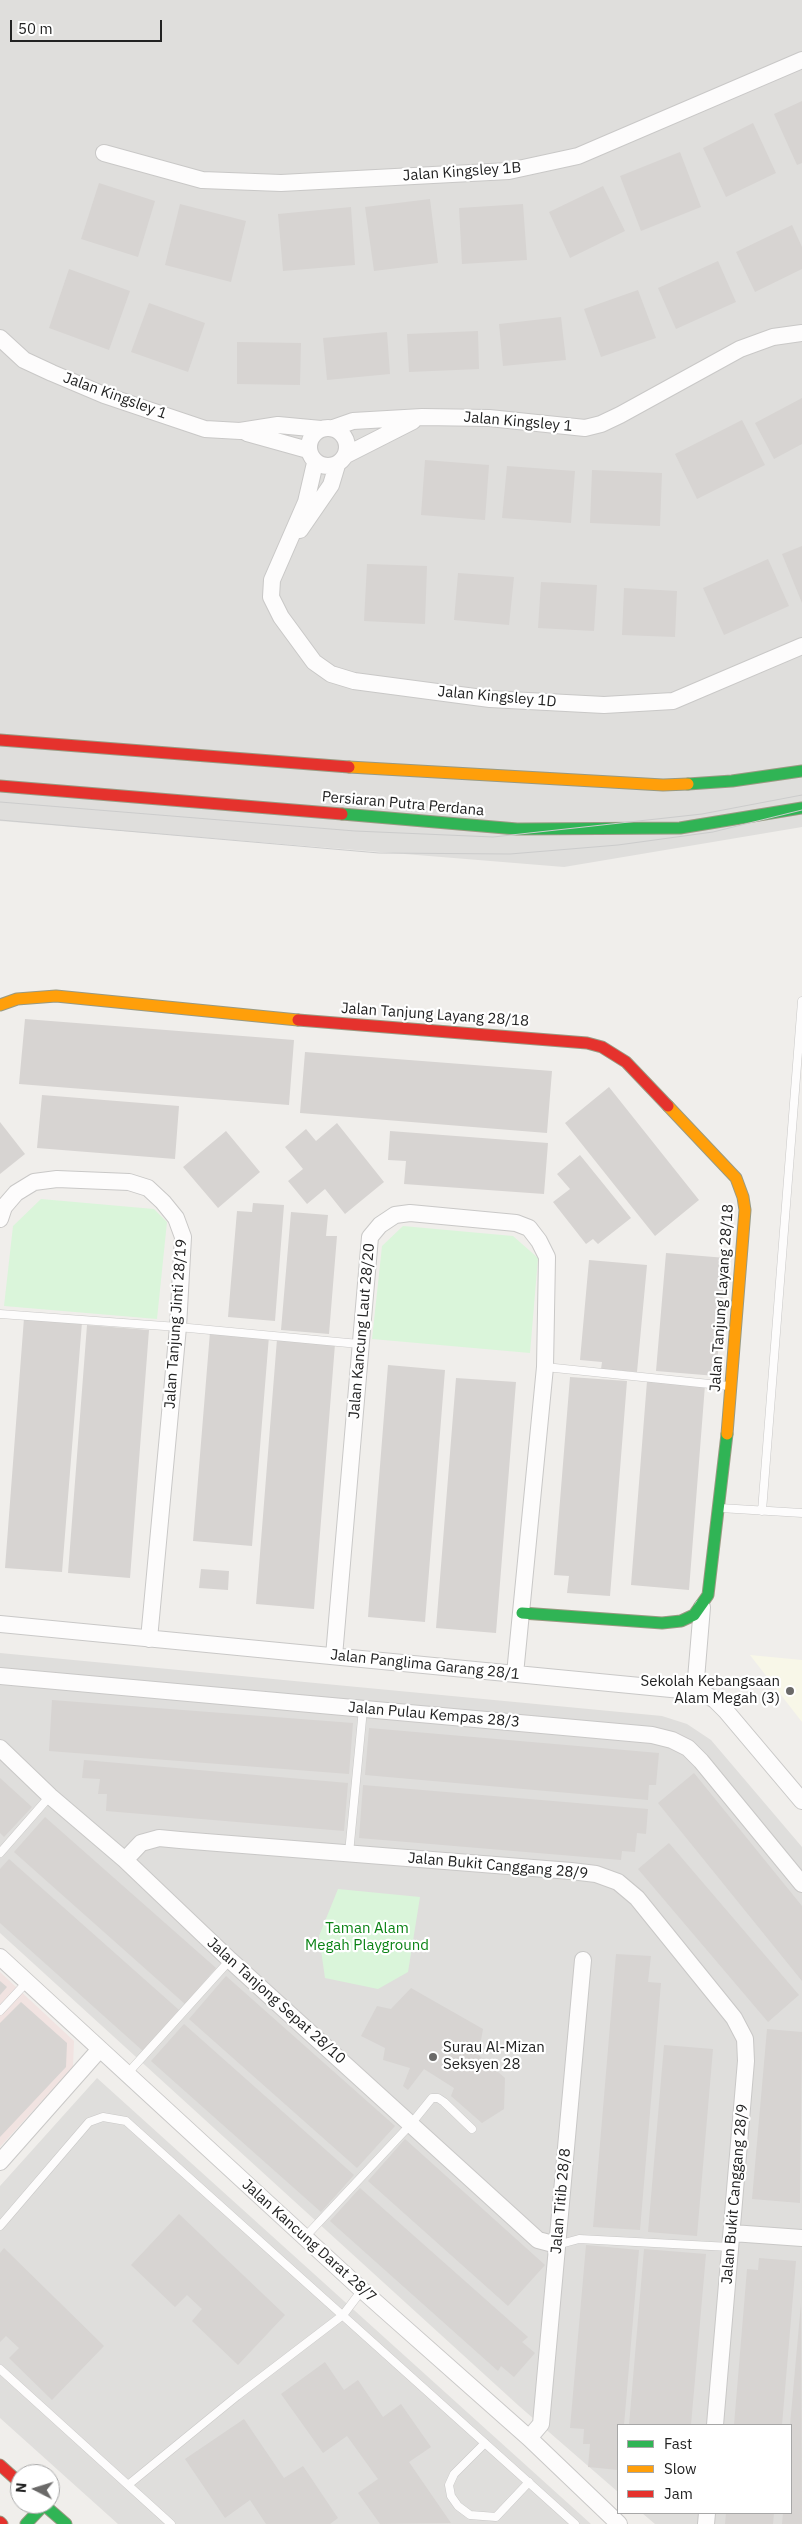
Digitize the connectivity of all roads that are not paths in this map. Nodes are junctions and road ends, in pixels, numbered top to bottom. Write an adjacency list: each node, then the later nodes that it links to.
1 (802, 60): 2 (street, Jalan Kingsley 1B)
2 (104, 153)
3 (802, 333): 5 (street, Jalan Kingsley 1)
4 (0, 338): 7 (street, Jalan Kingsley 1)
5 (422, 417): 6 (street, Jalan Kingsley 1); 9 (street)
6 (327, 429): 7 (street, Jalan Kingsley 1); 8 (street); 9 (street)
7 (240, 431): 8 (street, Jalan Kingsley 1)
8 (312, 457): 9 (street); 10 (street, Jalan Kingsley 1D)
9 (341, 460): 10 (street, Jalan Kingsley 1D)
10 (285, 550): 11 (street, Jalan Kingsley 1D)
11 (802, 646)
12 (0, 740): 13 (main road)
13 (802, 771)
14 (0, 786): 15 (main road, Persiaran Putra Perdana)
15 (802, 808)
16 (802, 1000): 25 (lane)
17 (0, 1005): 23 (main road, Jalan Tanjung Layang 28/18)
18 (0, 1219): 20 (street, Jalan Tanjung Jinti 28/19)
19 (0, 1314): 20 (lane)
20 (178, 1327): 21 (lane); 30 (street, Jalan Tanjung Jinti 28/19)
21 (359, 1344): 22 (street, Jalan Kancung Laut 28/20); 31 (street, Jalan Kancung Laut 28/20)
22 (545, 1367): 23 (lane); 28 (street, Jalan Kancung Laut 28/20)
23 (732, 1386): 24 (main road, Jalan Tanjung Layang 28/18)
24 (718, 1508): 25 (lane); 27 (main road, Jalan Tanjung Layang 28/18)
25 (762, 1511): 26 (lane)
26 (802, 1513)
27 (702, 1607): 28 (main road); 34 (street)
28 (522, 1613): 32 (street, Jalan Kancung Laut 28/20)
29 (0, 1624): 30 (street, Jalan Panglima Garang 28/1)
30 (149, 1638): 31 (street, Jalan Panglima Garang 28/1)
31 (334, 1656): 32 (street, Jalan Panglima Garang 28/1)
32 (515, 1674): 34 (street, Jalan Panglima Garang 28/1)
33 (0, 1676): 35 (street, Jalan Pulau Kempas 28/3)
34 (694, 1691): 38 (street, Jalan Panglima Garang 28/1)
35 (363, 1708): 39 (lane); 42 (street, Jalan Pulau Kempas 28/3)
36 (0, 1748): 37 (street, Jalan Tanjong Sepat 28/10)
37 (50, 1796): 40 (lane); 41 (street, Jalan Tanjong Sepat 28/10)
38 (802, 1801)
39 (349, 1853): 41 (street, Jalan Bukit Canggang 28/9); 56 (street, Jalan Bukit Canggang 28/9)
40 (0, 1854)
41 (125, 1860): 44 (street, Jalan Tanjong Sepat 28/10)
42 (802, 1884)
43 (0, 1957): 46 (street, Jalan Kancung Darat 28/7)
44 (230, 1960): 49 (lane); 50 (street, Jalan Tanjong Sepat 28/10)
45 (583, 1960): 57 (street, Jalan Titib 28/8)
46 (26, 1982): 47 (lane); 48 (street, Jalan Kancung Darat 28/7)
47 (0, 2010)
48 (100, 2049): 49 (street, Jalan Kancung Darat 28/7); 52 (street)
49 (128, 2074): 54 (street, Jalan Kancung Darat 28/7)
50 (411, 2124): 51 (lane); 54 (lane); 57 (street, Jalan Tanjong Sepat 28/10)
51 (472, 2129)
52 (0, 2162)
53 (0, 2226): 59 (lane)
54 (305, 2237): 58 (street, Jalan Kancung Darat 28/7)
55 (802, 2238): 56 (street)
56 (731, 2240): 57 (lane); 61 (street, Jalan Bukit Canggang 28/9)
57 (557, 2244): 62 (street, Jalan Titib 28/8)
58 (362, 2290): 59 (lane); 62 (street, Jalan Kancung Darat 28/7)
59 (343, 2315): 63 (lane); 67 (lane)
60 (0, 2369): 67 (lane)
61 (715, 2424)
62 (529, 2438): 74 (street, Jalan Kancung Darat 28/7)
63 (486, 2443): 66 (lane); 66 (lane)
64 (0, 2465): 65 (main road)
65 (10, 2474)
66 (529, 2482): 73 (lane)
67 (128, 2485): 72 (lane)
68 (34, 2514): 70 (main road)
69 (54, 2514): 71 (main road)
70 (26, 2524)
71 (66, 2524)
72 (171, 2524)
73 (575, 2524)
74 (619, 2524)

